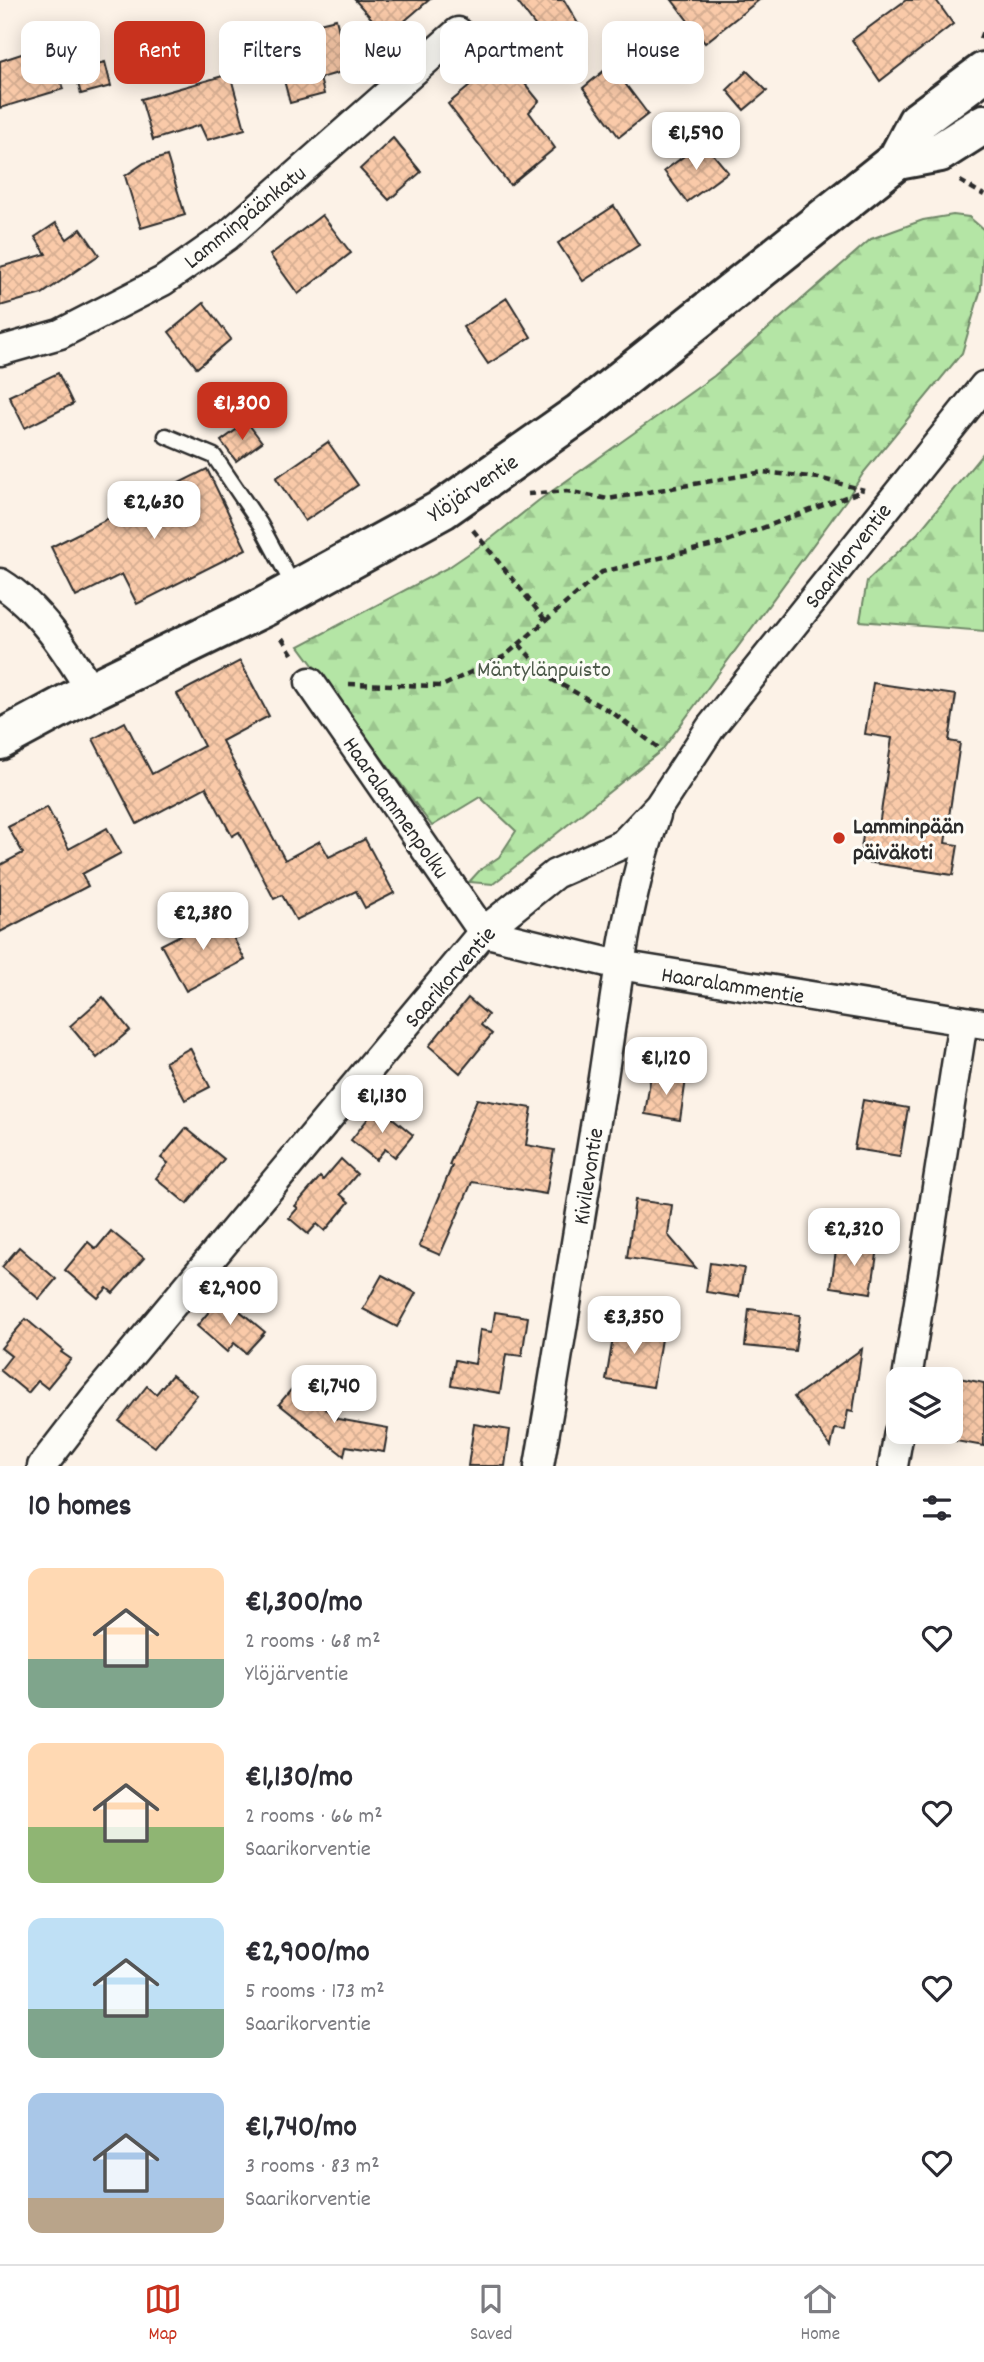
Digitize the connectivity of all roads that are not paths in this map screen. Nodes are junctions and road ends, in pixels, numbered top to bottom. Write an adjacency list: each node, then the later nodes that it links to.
1 (440, 48): 5 (street, Lamminpäänkatu)
2 (984, 72): 4 (main road, Ylöjärventie)
3 (984, 124): 4 (main road, Ylöjärventie)
4 (897, 160): 9 (main road, Ylöjärventie)
5 (0, 351)
6 (984, 386): 13 (street, Saarikorventie)
7 (166, 436): 9 (lane)
8 (0, 583): 11 (street)
9 (295, 590): 11 (main road, Ylöjärventie)
10 (310, 682): 14 (street, Haaralammenpolku)
11 (91, 691): 12 (main road, Ylöjärventie)
12 (0, 740)
13 (659, 806): 14 (street, Saarikorventie); 15 (street, Kivilevontie)
14 (483, 932): 15 (street, Haaralammentie); 19 (street, Saarikorventie)
15 (619, 965): 16 (street, Haaralammentie); 20 (street, Kivilevontie)
16 (974, 1023): 17 (street)
17 (909, 1367)
18 (897, 1444): 21 (street)
19 (42, 1466)
20 (539, 1466)
21 (893, 1466)

